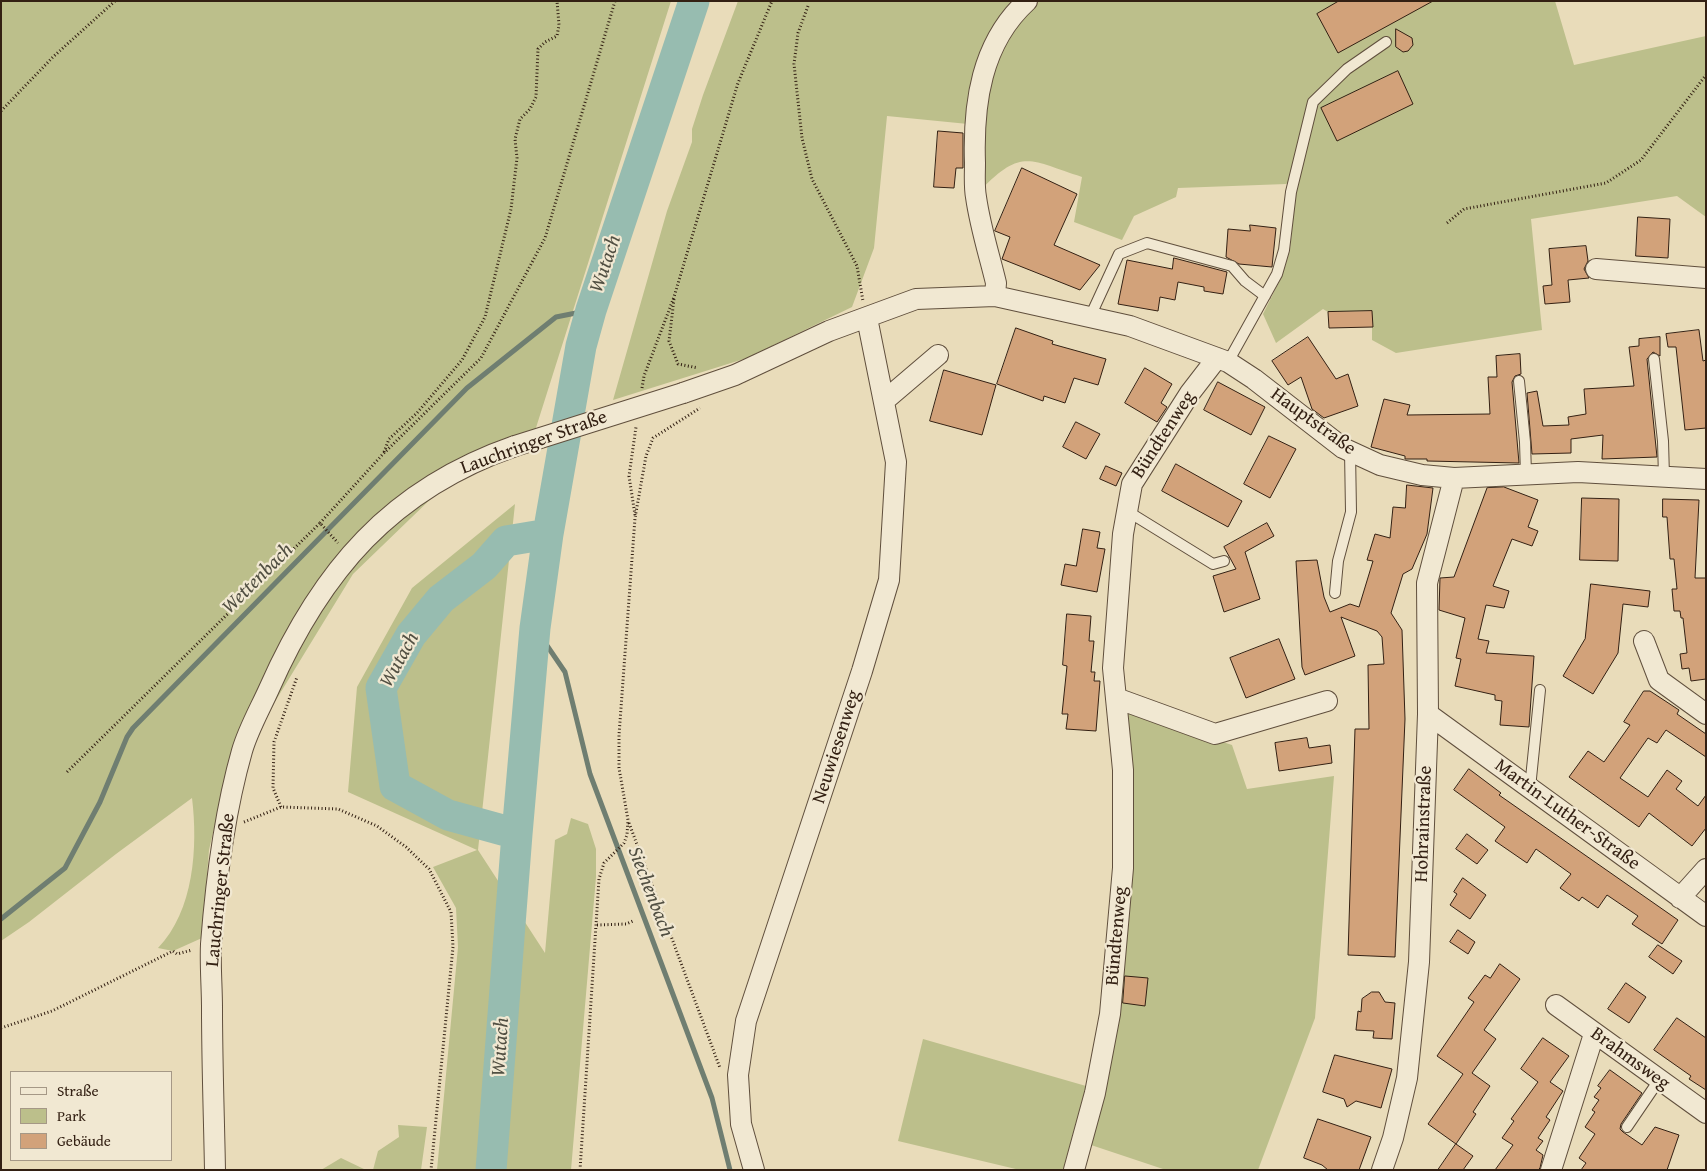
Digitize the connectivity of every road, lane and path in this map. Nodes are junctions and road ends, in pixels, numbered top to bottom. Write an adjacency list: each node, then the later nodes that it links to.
1 (114, 1): 9 (path)
2 (557, 1): 25 (path)
3 (615, 1): 25 (path)
4 (772, 1): 20 (path)
5 (1027, 1): 13 (street)
6 (808, 6): 15 (path)
7 (1386, 42): 14 (lane)
8 (1706, 74): 10 (path)
9 (1, 110)
10 (1447, 223)
11 (1596, 269): 12 (street)
12 (1706, 278)
13 (995, 296): 15 (street, Hauptstraße); 16 (street, Hauptstraße)
14 (1265, 296): 16 (lane); 19 (lane)
15 (867, 318): 22 (street, Neuwiesenweg); 32 (street, Lauchringer Straße, bridge)
16 (1090, 318): 19 (street, Hauptstraße)
17 (938, 356): 22 (street)
18 (1654, 359): 27 (lane)
19 (1223, 360): 24 (street, Hauptstraße); 30 (street, Bündtenweg)
20 (707, 370)
21 (1519, 381): 26 (lane)
22 (884, 401): 63 (street, Neuwiesenweg)
23 (706, 402): 45 (path)
24 (1350, 451): 28 (street, Hauptstraße); 34 (lane)
25 (383, 454): 31 (path)
26 (1526, 474): 27 (street, Hauptstraße); 28 (street, Hauptstraße)
27 (1664, 477): 29 (street, Hauptstraße)
28 (1454, 478): 41 (street, Hohrainstraße)
29 (1706, 479)
30 (1128, 511): 33 (lane); 38 (street, Bündtenweg)
31 (320, 523): 32 (path); 42 (path)
32 (349, 556): 46 (street, Lauchringer Straße)
33 (1224, 561)
34 (1335, 594)
35 (1644, 641): 40 (street)
36 (301, 668): 44 (path)
37 (1540, 690): 43 (lane)
38 (1116, 698): 39 (street); 64 (street, Bündtenweg)
39 (1327, 701)
40 (1705, 710)
41 (1428, 714): 43 (street, Martin-Luther-Straße); 65 (street, Hohrainstraße)
42 (67, 772)
43 (1530, 788): 48 (street, Martin-Luther-Straße)
44 (282, 807): 46 (path); 61 (path)
45 (628, 820): 51 (path); 56 (path)
46 (223, 830): 52 (street, Lauchringer Straße)
47 (1706, 868): 48 (street)
48 (1680, 898): 49 (street, Martin-Luther-Straße)
49 (1706, 916)
50 (633, 921): 51 (path)
51 (596, 924): 62 (path)
52 (211, 946): 54 (path); 60 (street, Lauchringer Straße)
53 (1556, 1005): 55 (street, Brahmsweg)
54 (1, 1028)
55 (1594, 1034): 57 (street, Brahmsweg); 66 (street)
56 (724, 1078)
57 (1659, 1080): 58 (street, Brahmsweg); 59 (lane)
58 (1706, 1113)
59 (1627, 1127)
60 (215, 1170)
61 (431, 1170)
62 (580, 1170)
63 (754, 1170)
64 (1074, 1170)
65 (1382, 1170)
66 (1550, 1170)

